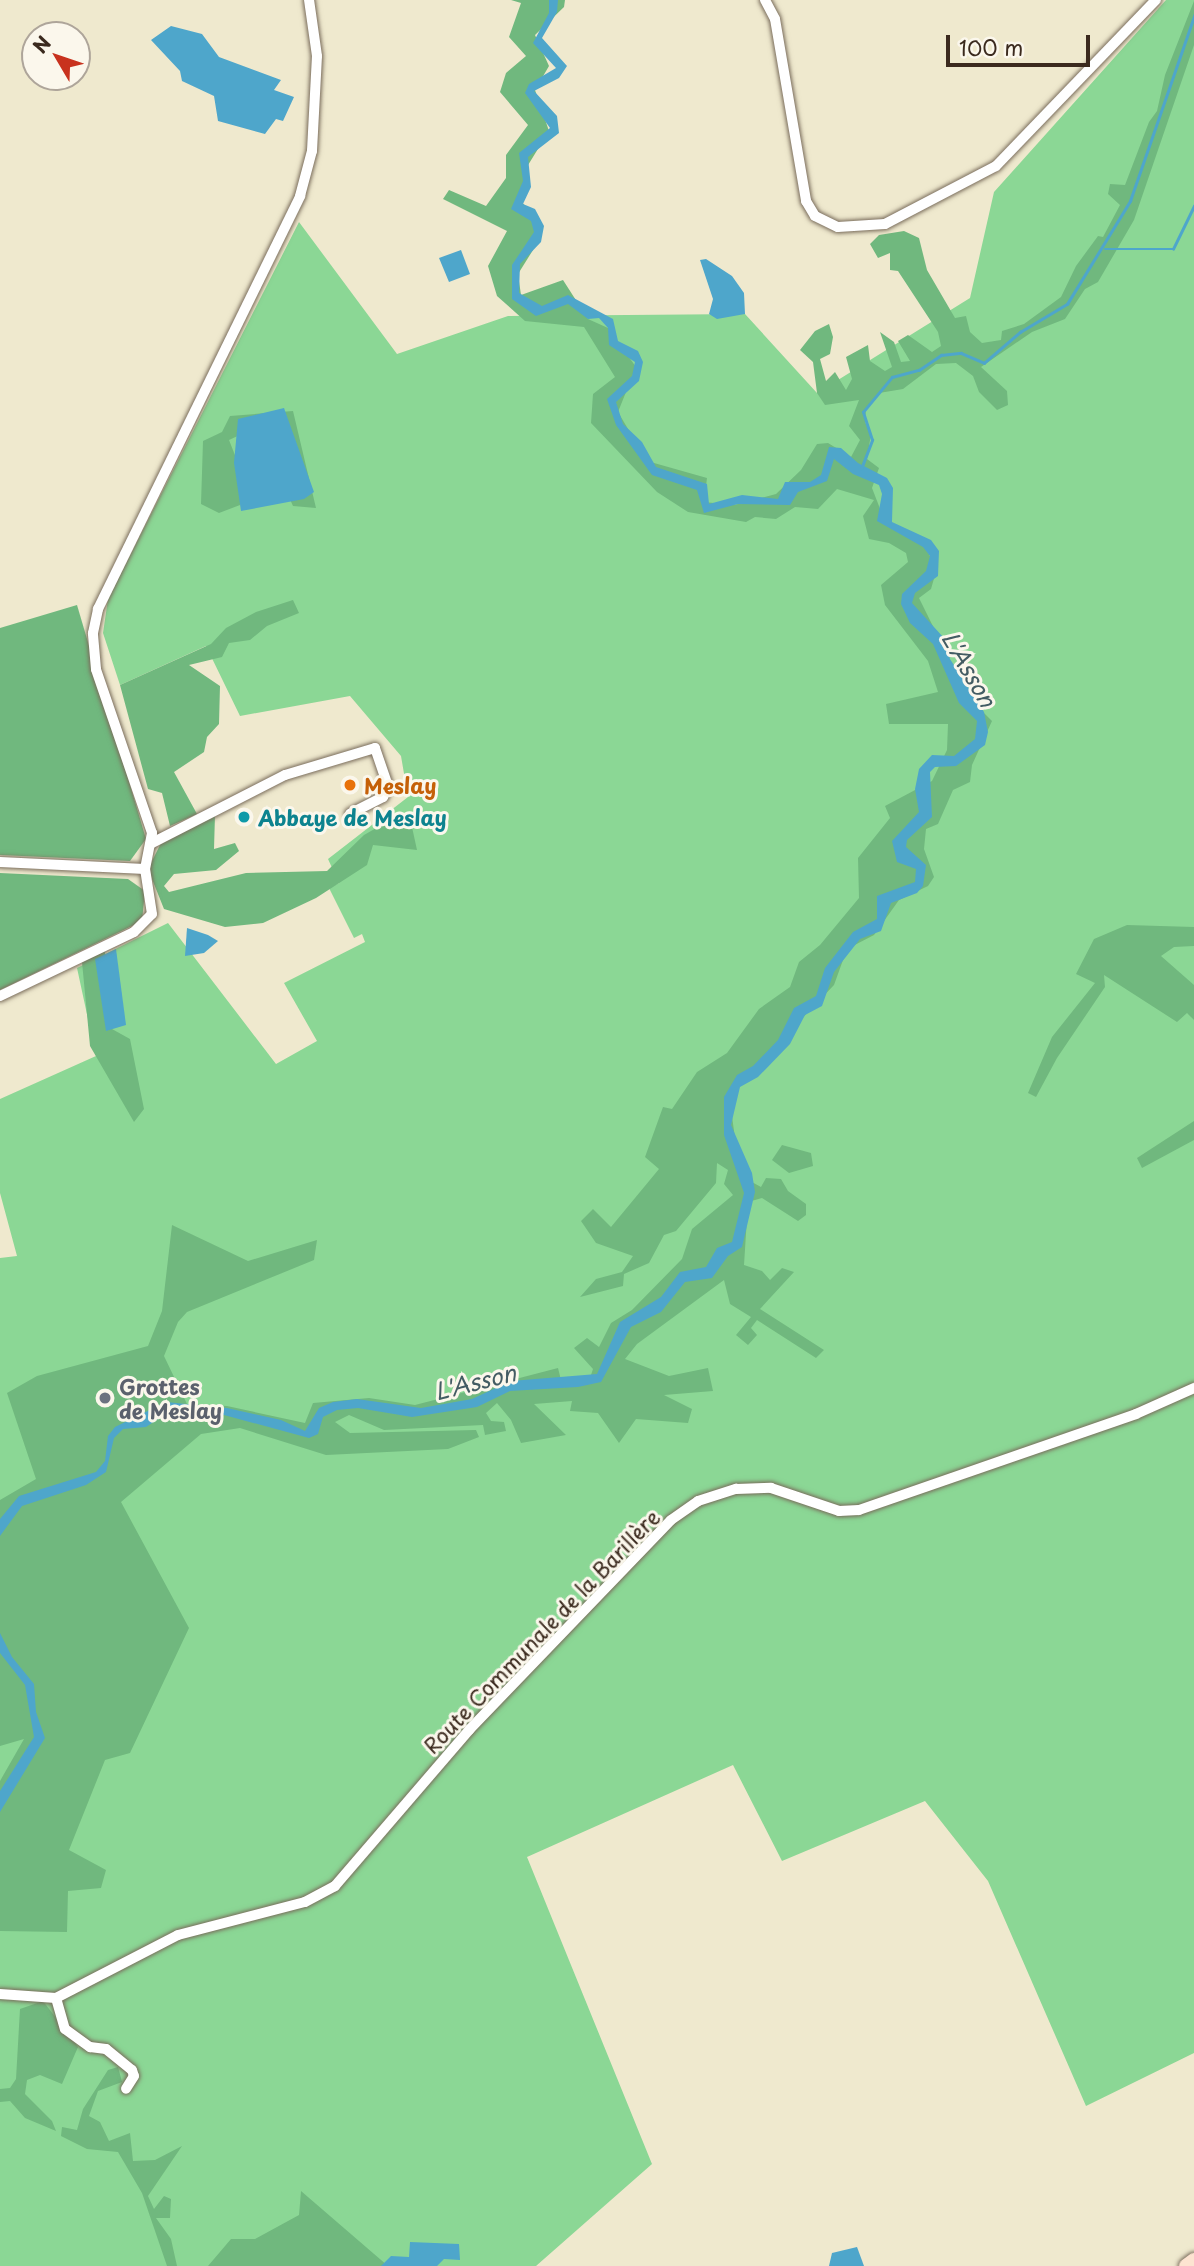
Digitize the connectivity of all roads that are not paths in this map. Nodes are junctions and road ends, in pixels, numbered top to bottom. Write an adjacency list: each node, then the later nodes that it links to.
1 (309, 0): 5 (street)
2 (765, 0): 3 (street)
3 (1156, 0)
4 (351, 814): 5 (street)
5 (152, 843): 7 (street)
6 (0, 862): 7 (street)
7 (145, 869): 8 (street)
8 (0, 996)
9 (1194, 1388): 11 (street, Route Communale de la Barillère)
10 (0, 1994): 11 (street)
11 (56, 1998): 12 (street)
12 (126, 2089)
13 (1194, 2260): 14 (main road)
14 (1186, 2266)

